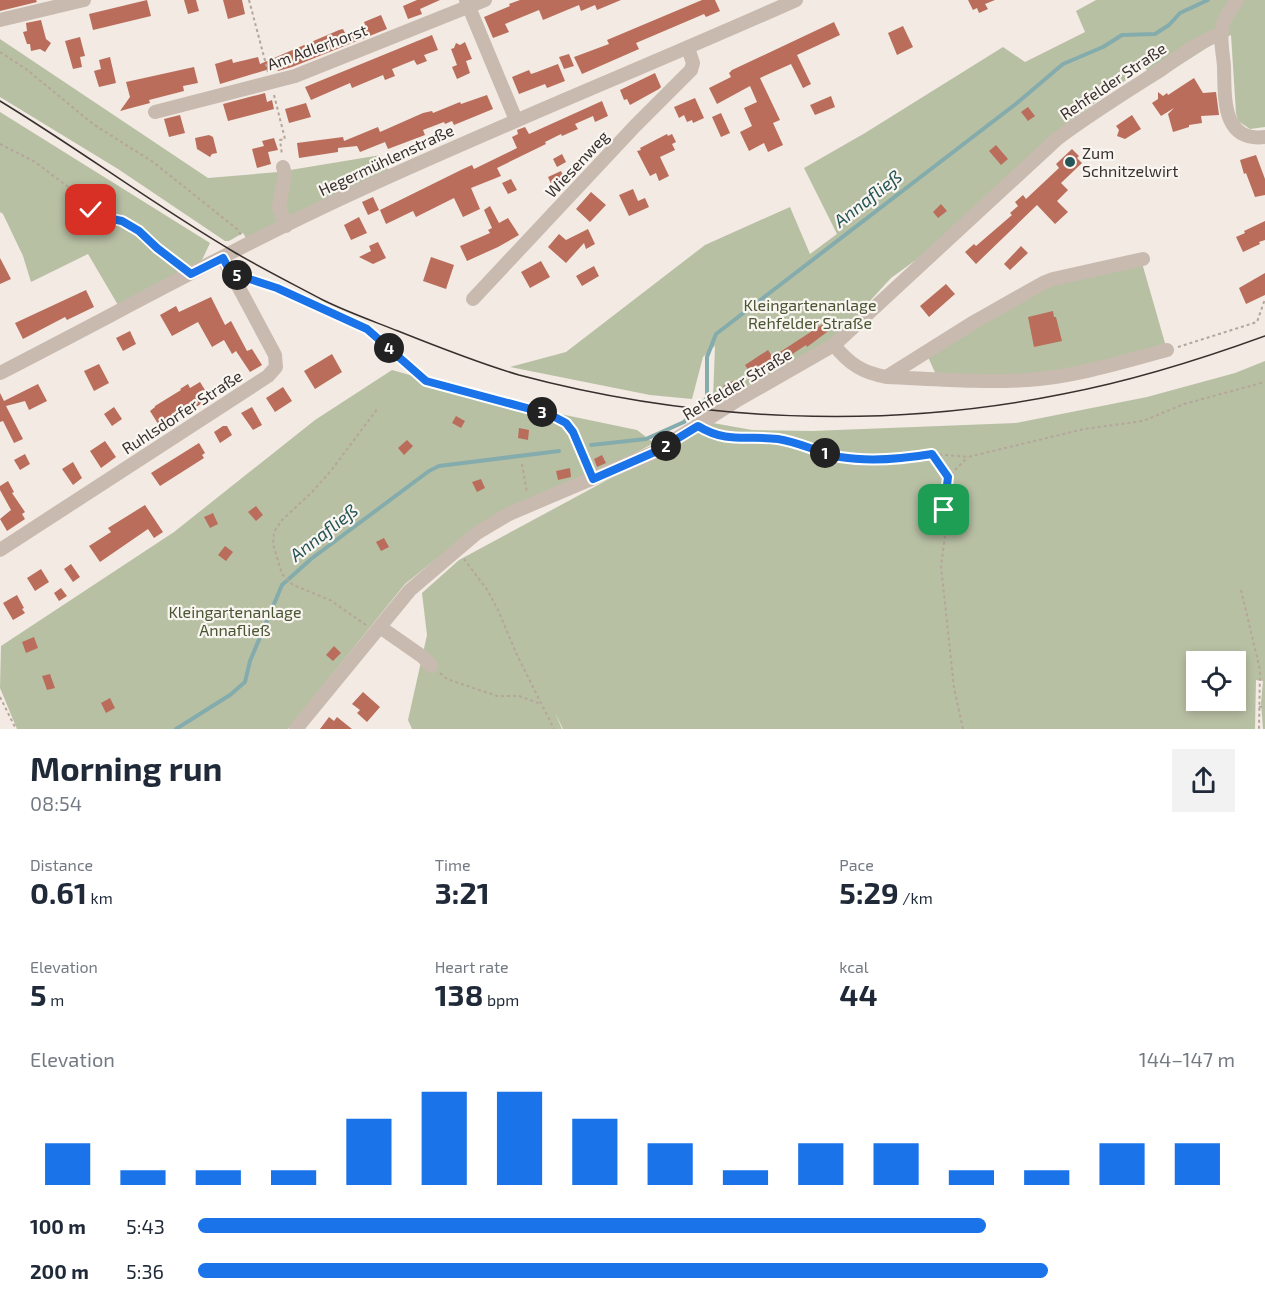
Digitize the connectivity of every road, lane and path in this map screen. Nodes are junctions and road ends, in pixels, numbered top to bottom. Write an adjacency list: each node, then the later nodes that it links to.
1 (84, 0): 6 (street)
2 (485, 0): 5 (street, Am Adlerhorst)
3 (796, 0): 8 (street, Hegermühlenstraße)
4 (1237, 0): 7 (street)
5 (467, 3): 10 (street, Am Adlerhorst); 11 (street)
6 (0, 20)
7 (1222, 34): 12 (street); 23 (street, Rehfelder Straße)
8 (688, 48): 11 (street, Hegermühlenstraße); 21 (street, Wiesenweg)
9 (0, 52): 16 (path)
10 (155, 112)
11 (516, 120): 15 (street, Hegermühlenstraße)
12 (1265, 137)
13 (0, 144): 20 (path)
14 (283, 167): 15 (street)
15 (286, 226): 16 (street, Hegermühlenstraße)
16 (247, 245): 17 (street, Hegermühlenstraße)
17 (223, 258): 19 (street, Ruhlsdorfer Straße); 20 (street, Hegermühlenstraße)
18 (1143, 259): 26 (street)
19 (231, 273): 33 (path); 35 (street, Ruhlsdorfer Straße)
20 (191, 274): 25 (street, Hegermühlenstraße)
21 (473, 299)
22 (1265, 300): 24 (path)
23 (834, 345): 26 (street); 29 (street, Rehfelder Straße)
24 (1167, 350): 26 (street)
25 (0, 373)
26 (887, 377)
27 (1265, 382): 31 (path)
28 (378, 408): 37 (path)
29 (698, 426): 30 (path); 33 (street, Rehfelder Straße)
30 (932, 454): 31 (path); 32 (path)
31 (968, 456): 32 (path)
32 (948, 477): 48 (path)
33 (593, 479): 34 (street, Rehfelder Straße)
34 (457, 549): 37 (street, Rehfelder Straße); 42 (path)
35 (0, 550)
36 (1241, 590): 40 (path)
37 (374, 628): 38 (street); 46 (street, Rehfelder Straße)
38 (431, 666): 42 (path)
39 (1265, 667): 40 (path)
40 (1260, 670): 44 (path)
41 (0, 697): 45 (path)
42 (541, 704): 47 (path)
43 (1265, 706): 44 (path)
44 (1259, 707): 49 (path)
45 (16, 729)
46 (296, 729)
47 (554, 729)
48 (963, 729)
49 (1259, 729)

